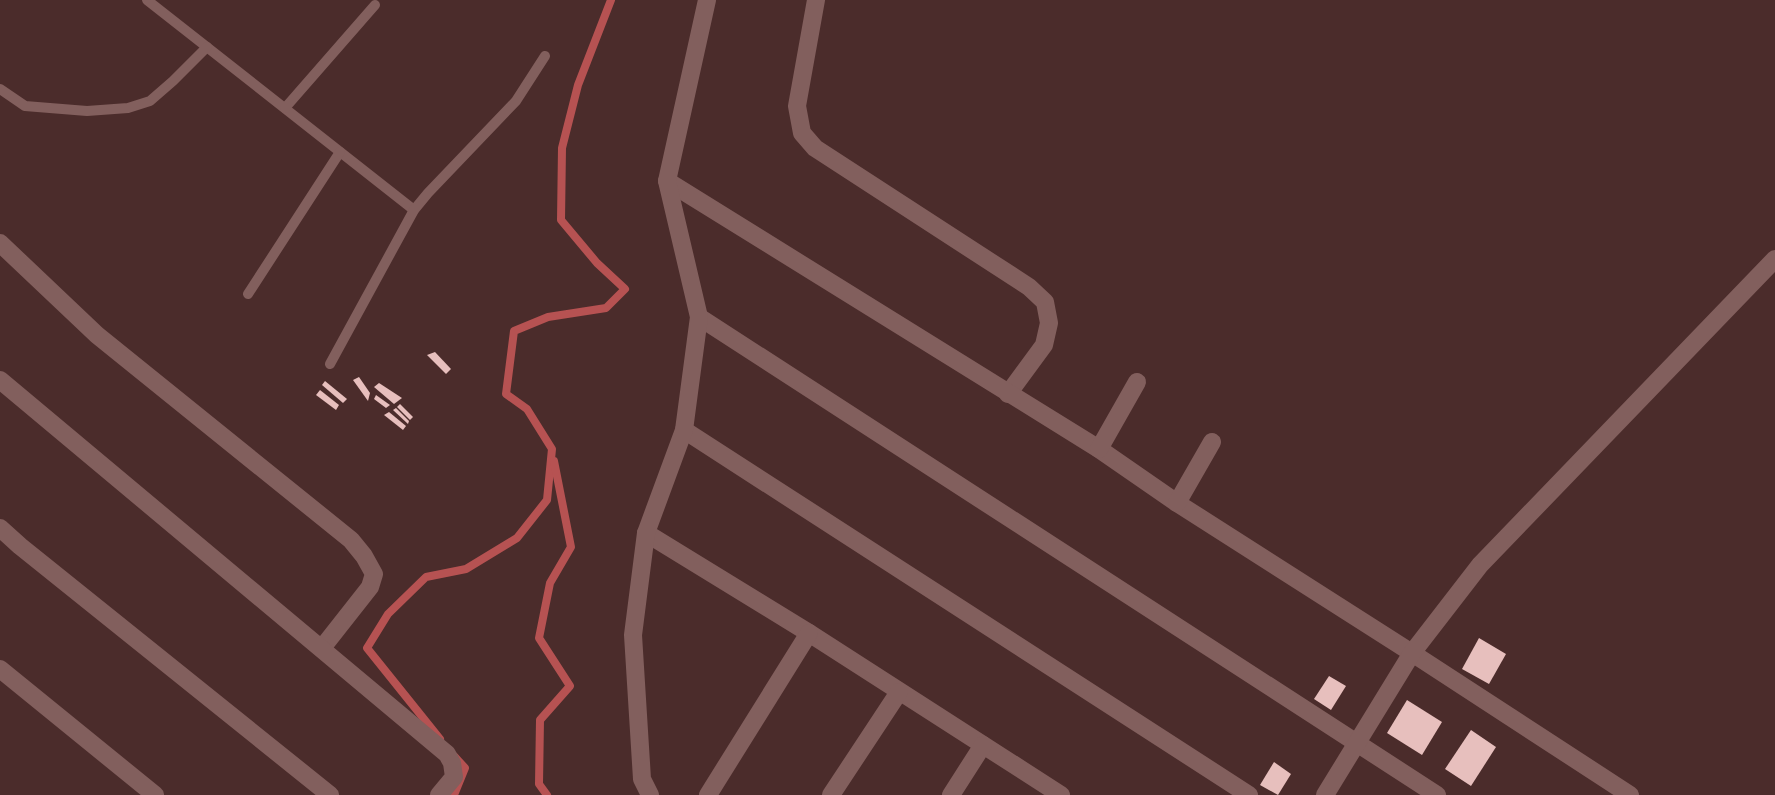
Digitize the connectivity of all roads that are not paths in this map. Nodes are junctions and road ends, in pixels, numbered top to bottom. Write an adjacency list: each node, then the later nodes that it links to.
1 (147, 0): 5 (lane)
2 (707, 0): 10 (street)
3 (816, 0): 19 (street)
4 (375, 5): 8 (lane)
5 (207, 47): 7 (lane); 8 (lane)
6 (545, 56): 11 (lane)
7 (0, 89)
8 (285, 108): 9 (lane)
9 (340, 152): 11 (lane); 14 (lane)
10 (667, 181): 15 (street); 19 (street)
11 (414, 210): 16 (lane)
12 (0, 243): 27 (street)
13 (1775, 259): 28 (street)
14 (248, 294)
15 (699, 317): 20 (street); 31 (street)
16 (330, 364)
17 (0, 380): 27 (street)
18 (1137, 382): 22 (street)
19 (1008, 394): 22 (street)
20 (684, 430): 25 (street); 41 (street)
21 (1212, 442): 23 (street)
22 (1099, 449): 23 (street)
23 (1177, 503): 28 (street)
24 (0, 528): 34 (street)
25 (646, 533): 26 (street); 36 (street)
26 (809, 633): 30 (street); 37 (street)
27 (322, 648): 35 (street)
28 (1412, 652): 31 (street); 44 (street)
29 (0, 669): 33 (street)
30 (899, 692): 32 (street); 38 (street)
31 (1357, 744): 42 (street); 43 (street)
32 (983, 745): 39 (street); 40 (street)
33 (154, 795)
34 (330, 795)
35 (439, 795)
36 (650, 795)
37 (708, 795)
38 (831, 795)
39 (951, 795)
40 (1061, 795)
41 (1249, 795)
42 (1325, 795)
43 (1437, 795)
44 (1630, 795)

